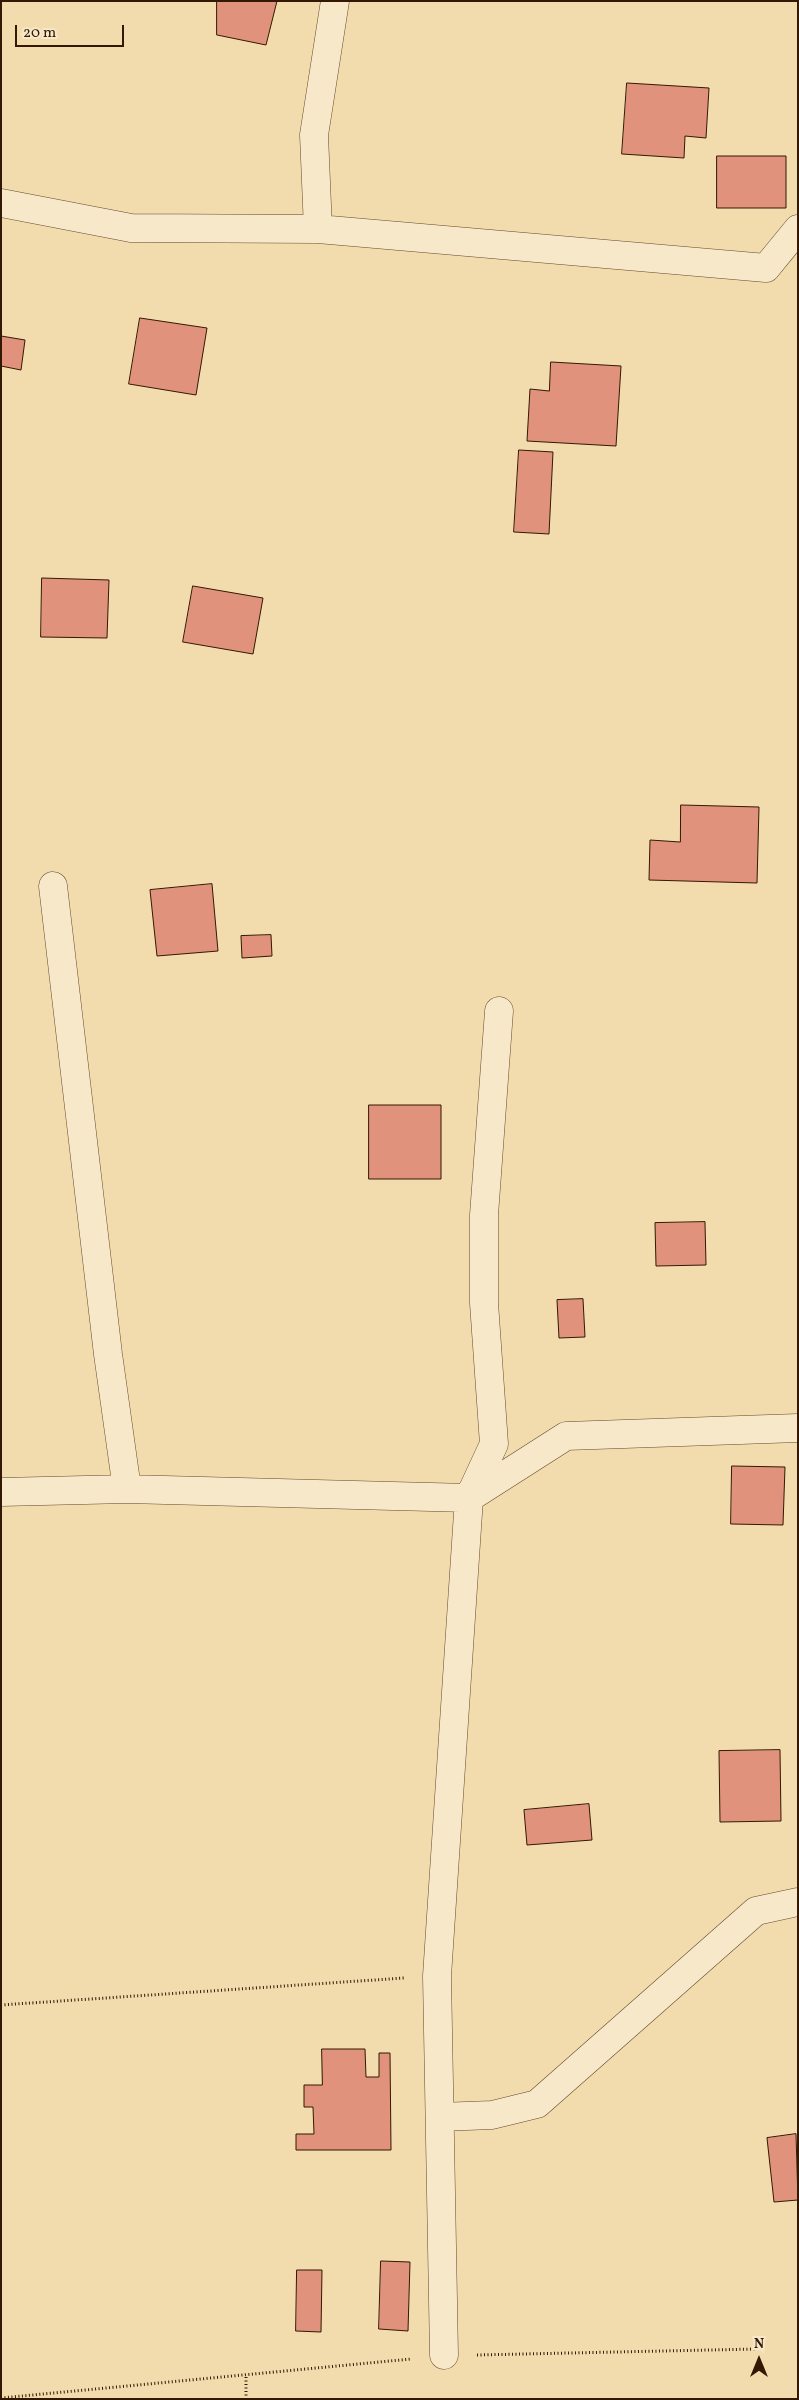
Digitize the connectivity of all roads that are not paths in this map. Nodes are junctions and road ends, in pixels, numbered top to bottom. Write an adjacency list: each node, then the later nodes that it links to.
1 (335, 1): 4 (street)
2 (1, 203): 4 (street)
3 (798, 229): 4 (street)
4 (318, 230)
5 (53, 886): 8 (street)
6 (499, 1010): 10 (street)
7 (798, 1428): 10 (street)
8 (127, 1489): 9 (street); 10 (street)
9 (1, 1492)
10 (469, 1498): 12 (street)
11 (798, 1902): 12 (street)
12 (440, 2117): 13 (street)
13 (444, 2355)

